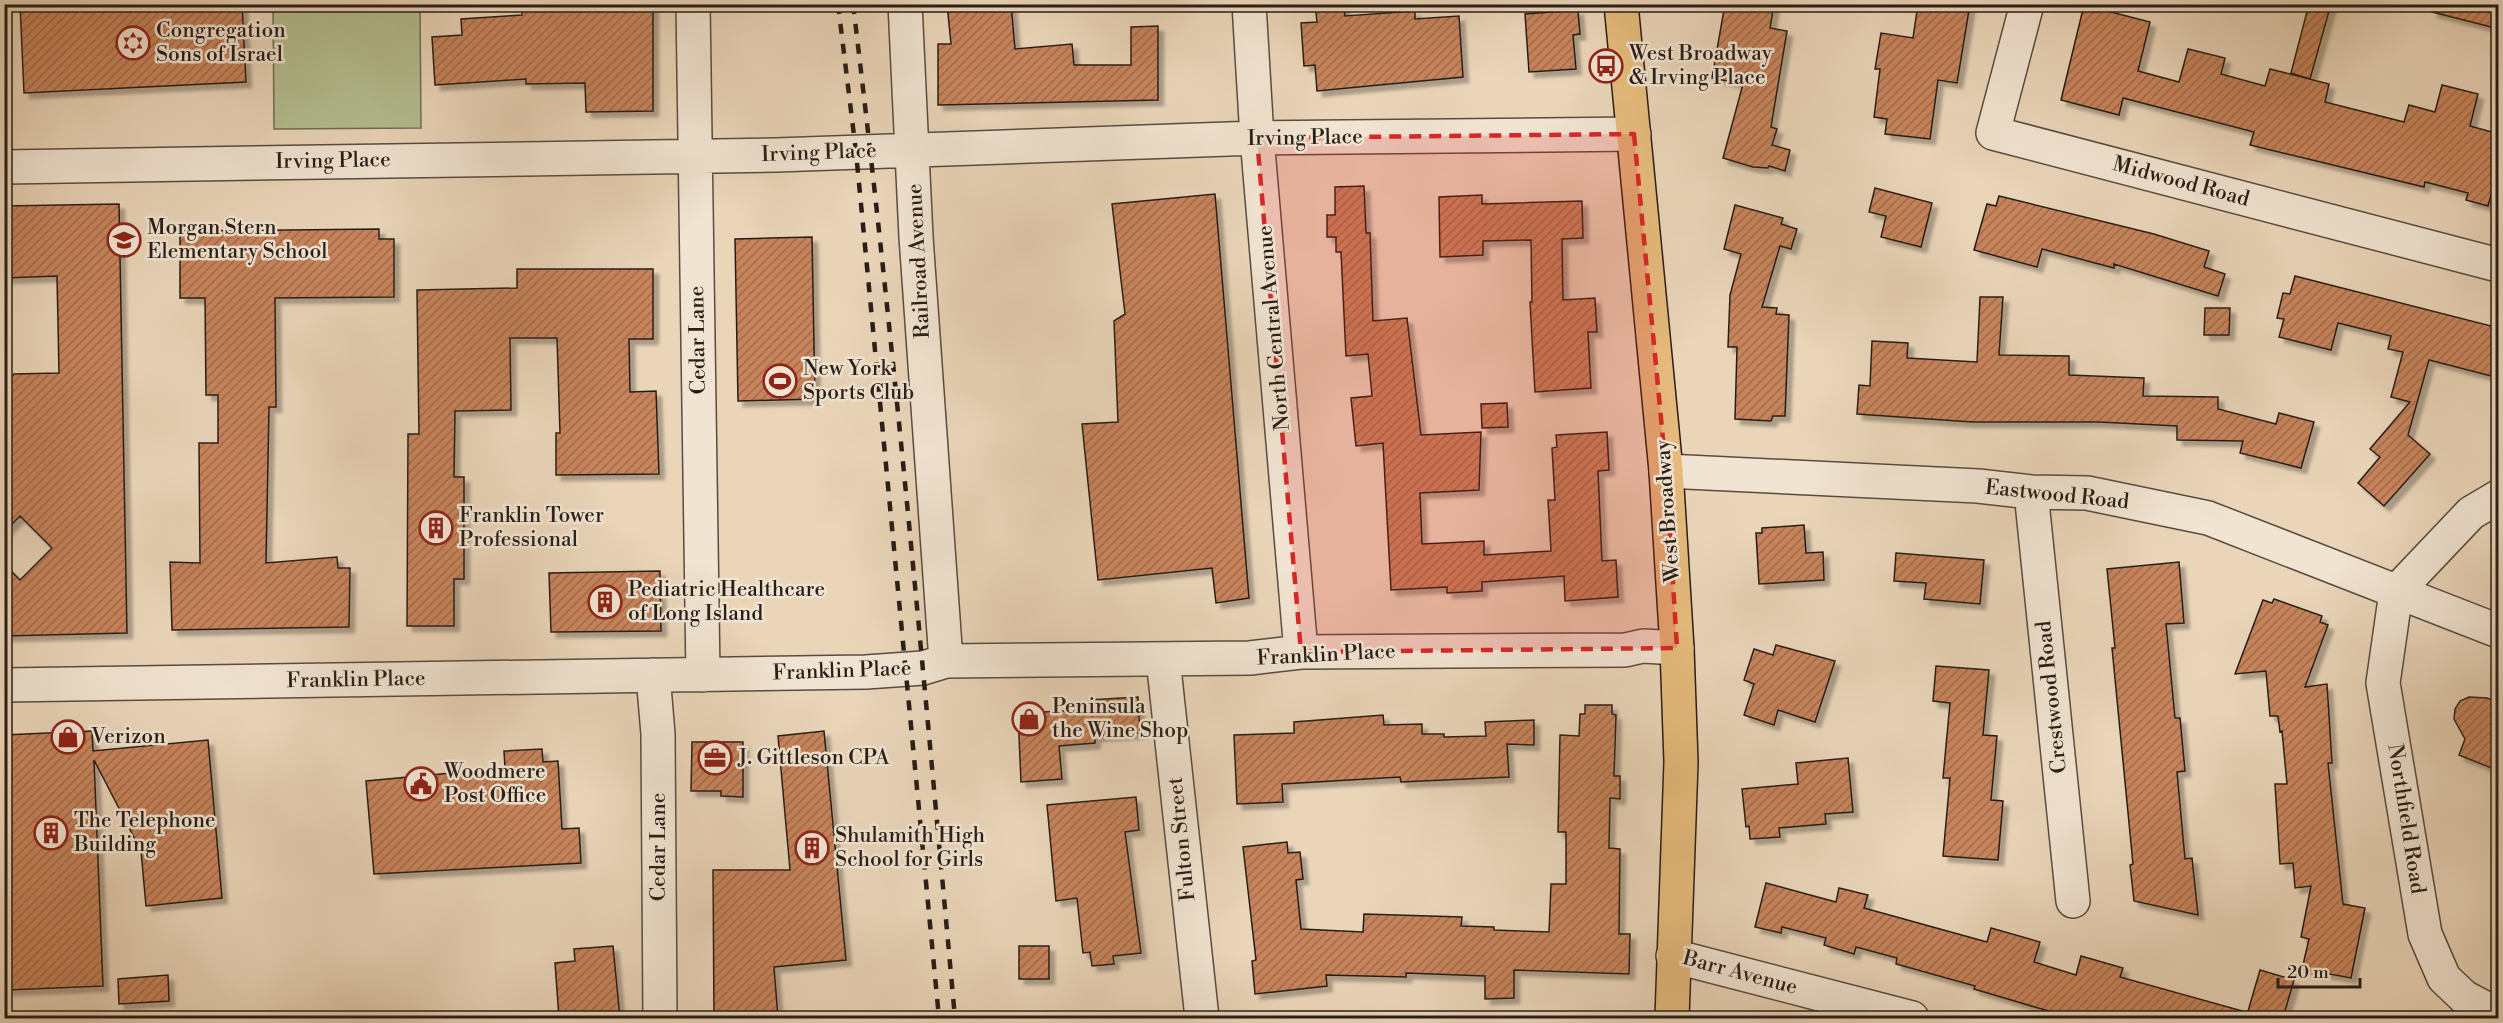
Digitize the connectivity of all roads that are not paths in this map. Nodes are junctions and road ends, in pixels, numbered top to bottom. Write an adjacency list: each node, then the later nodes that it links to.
1 (693, 4): 9 (street, Cedar Lane)
2 (905, 4): 8 (street, Railroad Avenue)
3 (1249, 4): 7 (street, North Central Avenue)
4 (1621, 4): 6 (main road, West Broadway)
5 (2027, 4): 11 (street, Midwood Road)
6 (1634, 134): 7 (street, Irving Place); 12 (main road, West Broadway)
7 (1257, 138): 8 (street, Irving Place); 18 (street, North Central Avenue)
8 (913, 150): 9 (street, Irving Place); 20 (street, Railroad Avenue)
9 (695, 155): 10 (street, Irving Place); 22 (street, Cedar Lane)
10 (4, 166)
11 (2499, 265)
12 (1666, 471): 13 (street, Eastwood Road); 17 (main road, West Broadway)
13 (2031, 492): 15 (street, Eastwood Road); 24 (street, Crestwood Road)
14 (2499, 497): 15 (street)
15 (2396, 592): 16 (street, Eastwood Road); 26 (street, Northfield Road)
16 (2499, 631)
17 (1677, 648): 18 (street, Franklin Place); 25 (main road, West Broadway)
18 (1301, 652): 19 (street, Franklin Place)
19 (1163, 659): 20 (street, Franklin Place); 28 (street, Fulton Street)
20 (946, 661): 22 (street, Franklin Place)
21 (653, 675): 22 (street, Franklin Place); 23 (street, Franklin Place); 27 (street, Cedar Lane)
22 (703, 675)
23 (4, 685)
24 (2073, 902)
25 (1673, 956): 29 (main road, West Broadway); 30 (street, Barr Avenue)
26 (2499, 1015)
27 (660, 1018)
28 (1202, 1018)
29 (1672, 1018)
30 (1911, 1018)

